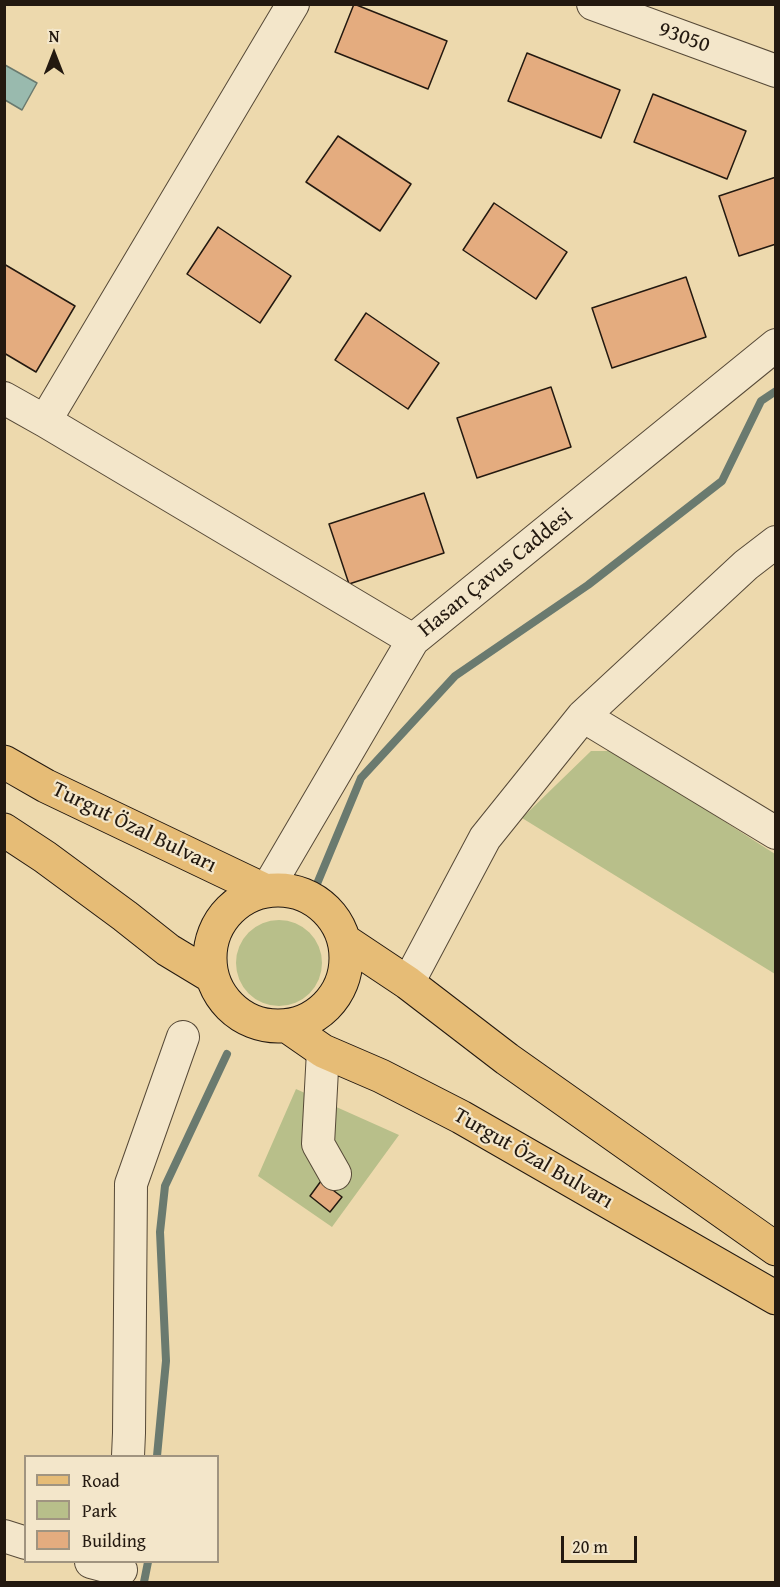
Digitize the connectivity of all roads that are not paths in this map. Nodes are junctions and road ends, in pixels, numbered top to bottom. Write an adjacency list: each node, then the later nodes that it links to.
1 (293, 4): 6 (street)
2 (593, 4): 3 (street, 93050)
3 (776, 71)
4 (776, 345): 8 (street, Hasan Çavus Caddesi)
5 (4, 398): 6 (street)
6 (45, 421): 8 (street)
7 (776, 542): 9 (street)
8 (413, 640): 13 (street, Hasan Çavus Caddesi)
9 (583, 716): 12 (street); 16 (street)
10 (4, 762): 13 (main road, Turgut Özal Bulvarı)
11 (4, 830): 15 (main road, Turgut Özal Bulvarı)
12 (776, 833)
13 (266, 891): 14 (main road, Turgut Özal Bulvarı); 15 (main road, Turgut Özal Bulvarı)
14 (345, 942): 16 (main road); 17 (main road, Turgut Özal Bulvarı)
15 (211, 976): 17 (main road, Turgut Özal Bulvarı)
16 (408, 983): 21 (main road)
17 (287, 1026): 19 (main road, Turgut Özal Bulvarı)
18 (183, 1037): 23 (street)
19 (323, 1051): 20 (street); 22 (main road, Turgut Özal Bulvarı)
20 (334, 1174)
21 (776, 1249)
22 (776, 1298)
23 (128, 1455)
24 (4, 1536): 25 (street)
25 (24, 1541)
26 (94, 1563): 27 (street)
27 (119, 1571)

